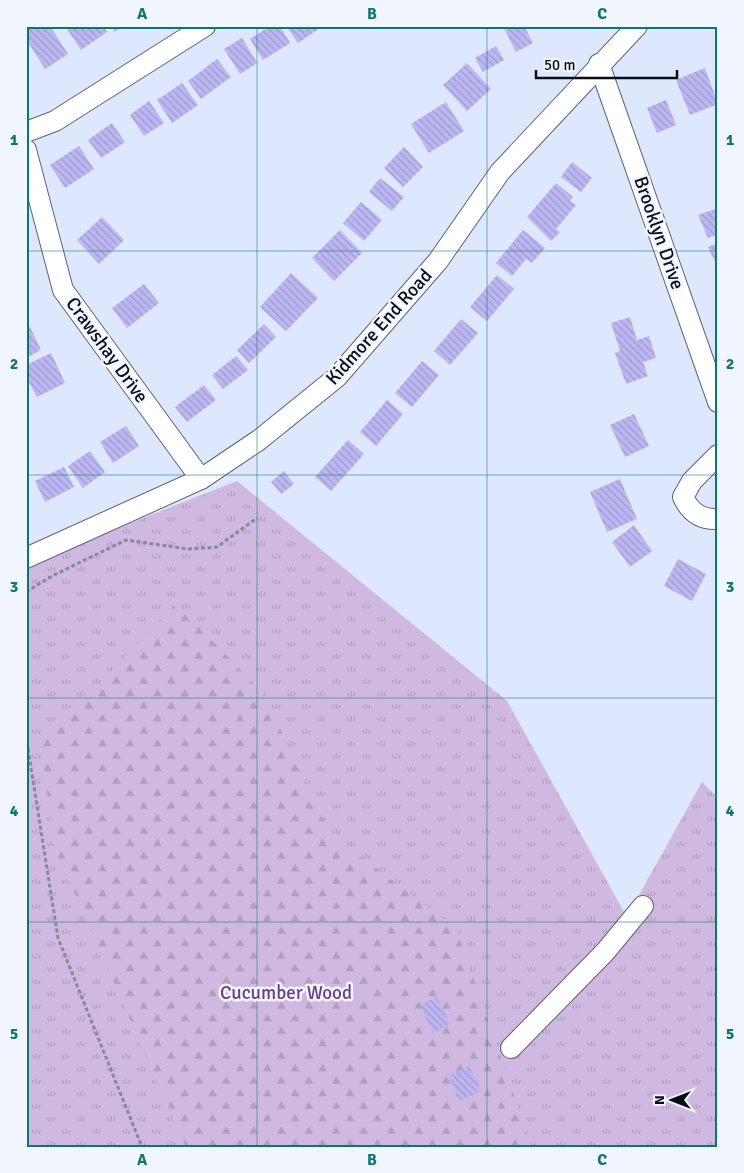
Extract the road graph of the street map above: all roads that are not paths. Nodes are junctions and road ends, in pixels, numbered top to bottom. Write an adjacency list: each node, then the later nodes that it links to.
1 (205, 26): 4 (street)
2 (637, 26): 3 (street, Kidmore End Road)
3 (599, 64): 6 (street, Brooklyn Drive); 8 (street, Kidmore End Road)
4 (26, 132)
5 (26, 150): 8 (street, Crawshay Drive)
6 (718, 402)
7 (718, 456): 9 (street)
8 (201, 479): 10 (street, Kidmore End Road)
9 (718, 519)
10 (26, 558)
11 (644, 906): 12 (street)
12 (511, 1048)

